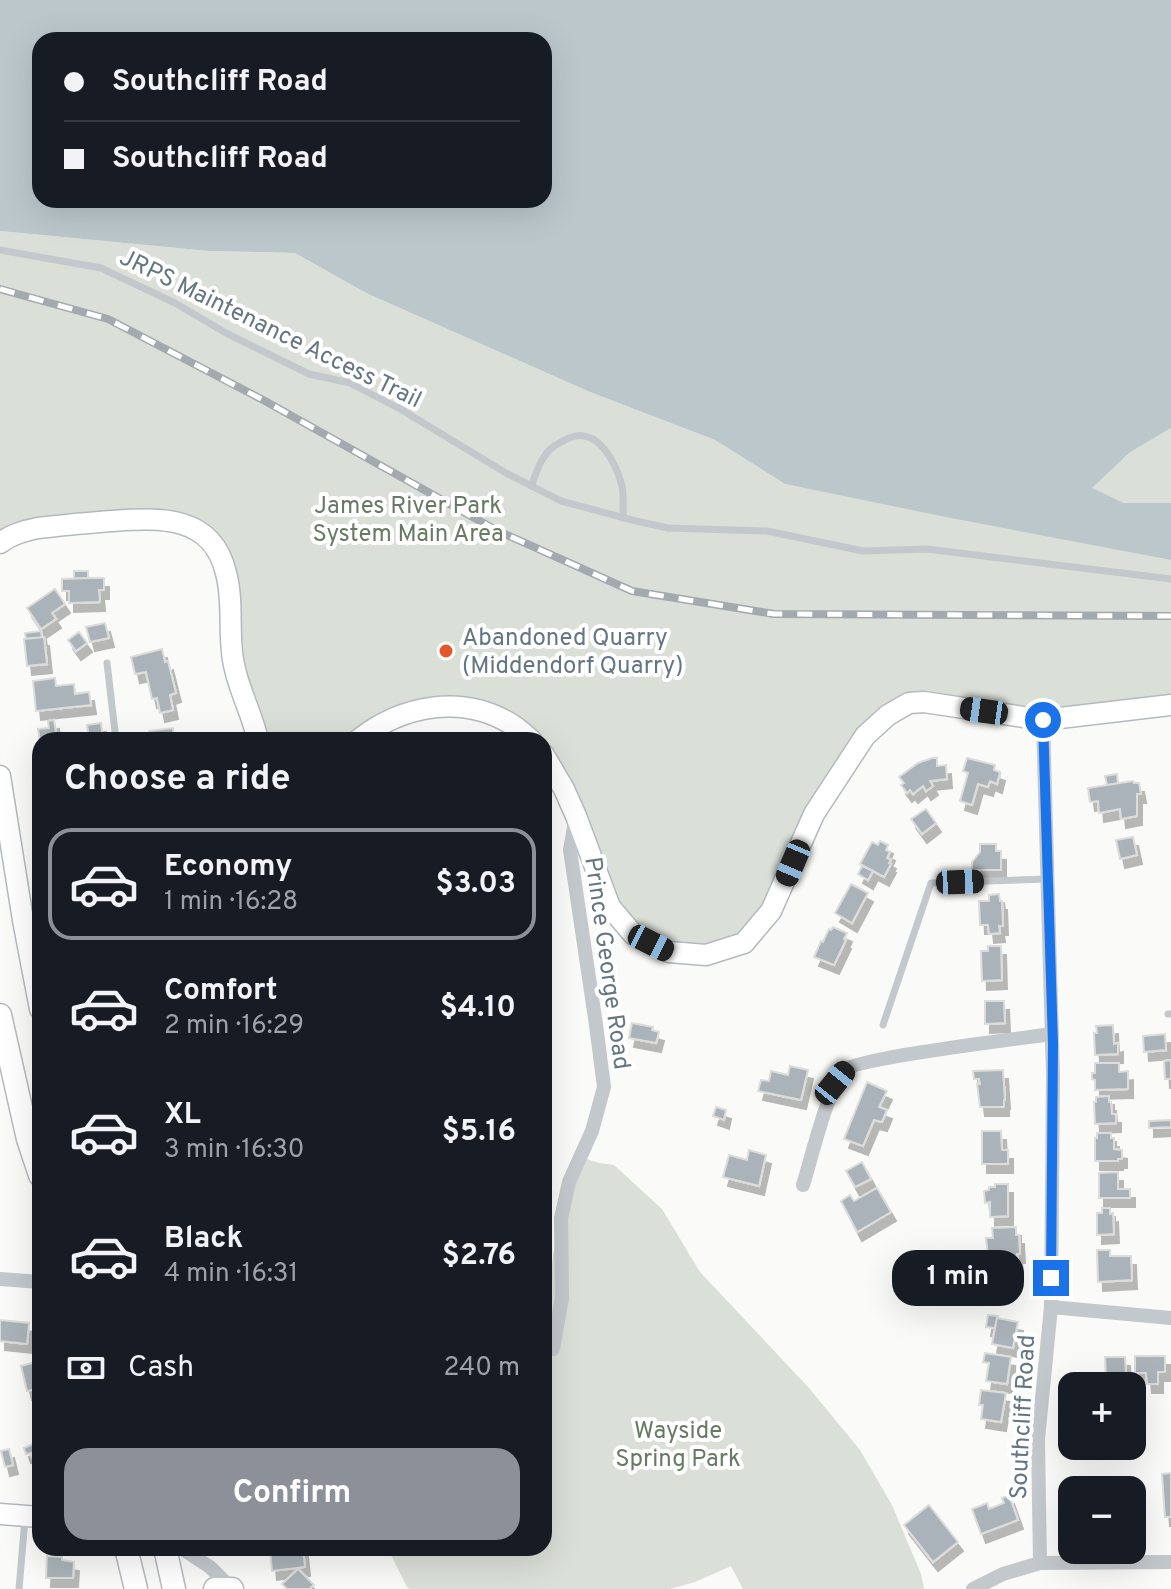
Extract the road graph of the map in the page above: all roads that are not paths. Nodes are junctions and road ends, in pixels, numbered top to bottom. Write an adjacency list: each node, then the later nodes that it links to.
1 (0, 250): 2 (lane, JRPS Maintenance Access Trail)
2 (531, 486): 3 (lane, JRPS Maintenance Access Trail); 3 (lane)
3 (623, 518): 5 (lane, JRPS Maintenance Access Trail)
4 (0, 543): 10 (street)
5 (1171, 579)
6 (107, 663): 9 (lane)
7 (1171, 705): 8 (street)
8 (1043, 720): 15 (street); 16 (street, Southcliff Road)
9 (115, 732)
10 (256, 732)
11 (371, 732): 12 (street)
12 (521, 732)
13 (552, 769): 15 (street)
14 (0, 776): 17 (street)
15 (576, 816): 28 (street, Prince George Road)
16 (1048, 879): 19 (lane); 20 (street, Southcliff Road)
17 (32, 967)
18 (0, 1015): 21 (main road)
19 (883, 1025)
20 (1052, 1034): 23 (street); 26 (street, Southcliff Road)
21 (3, 1044): 22 (main road)
22 (32, 1151)
23 (803, 1185)
24 (0, 1279): 25 (street)
25 (32, 1281)
26 (1051, 1307): 27 (street); 35 (street, Southcliff Road)
27 (1171, 1318)
28 (553, 1349)
29 (0, 1514): 30 (street)
30 (32, 1517): 36 (lane)
31 (128, 1556): 37 (main road)
32 (167, 1556): 38 (main road)
33 (193, 1556): 40 (street)
34 (1171, 1562): 35 (street)
35 (1040, 1563): 41 (street)
36 (19, 1589)
37 (136, 1589)
38 (174, 1589)
39 (215, 1589): 40 (main road)
40 (232, 1589)
41 (973, 1589)

